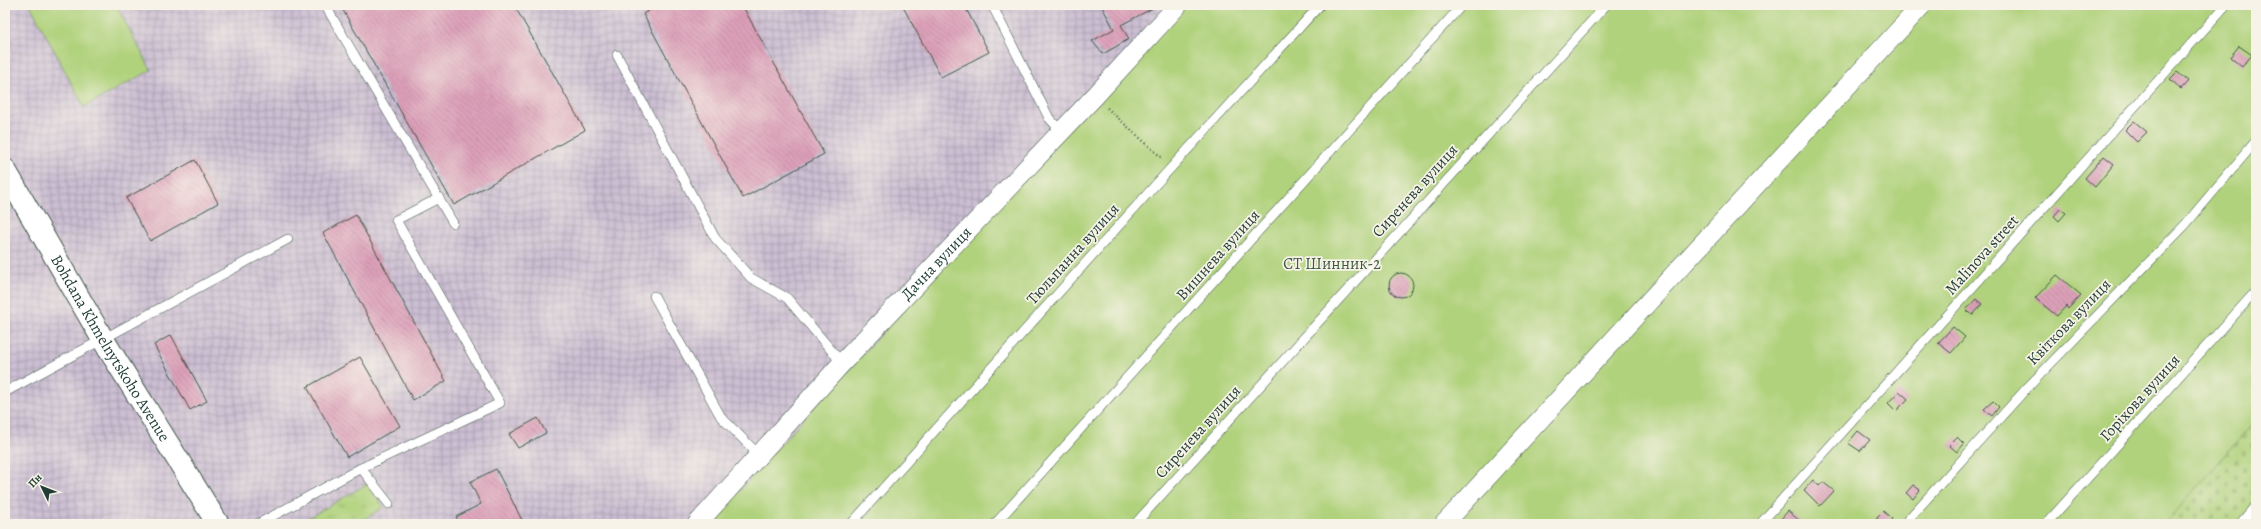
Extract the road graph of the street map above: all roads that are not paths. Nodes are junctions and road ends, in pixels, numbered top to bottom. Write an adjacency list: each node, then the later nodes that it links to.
1 (325, 5): 13 (lane)
2 (992, 5): 10 (lane)
3 (1178, 5): 10 (street, Дачна вулиця)
4 (1320, 5): 28 (lane, Тюльпанна вулиця)
5 (1462, 5): 29 (lane, Вишнева вулиця)
6 (1606, 5): 30 (lane, Сиренева вулиця)
7 (1922, 5): 31 (street)
8 (2226, 5): 32 (lane, Malinova street)
9 (617, 55): 19 (lane)
10 (1062, 132): 19 (street, Дачна вулиця)
11 (2256, 142): 33 (lane, Квіткова вулиця)
12 (5, 170): 18 (main road, Bohdana Khmelnytskoho Avenue)
13 (439, 198): 14 (lane); 22 (lane)
14 (453, 223)
15 (288, 239): 18 (lane)
16 (2256, 291): 34 (lane, Горіхова вулиця)
17 (654, 296): 21 (lane)
18 (102, 338): 20 (lane); 25 (main road, Bohdana Khmelnytskoho Avenue)
19 (842, 363): 21 (street, Дачна вулиця)
20 (5, 392)
21 (759, 455): 27 (street, Дачна вулиця)
22 (361, 468): 23 (lane); 26 (lane)
23 (389, 504)
24 (2256, 505): 35 (lane)
25 (218, 524)
26 (258, 524)
27 (697, 524)
28 (850, 524)
29 (995, 524)
30 (1135, 524)
31 (1444, 524)
32 (1760, 524)
33 (1904, 524)
34 (2046, 524)
35 (2240, 524)

